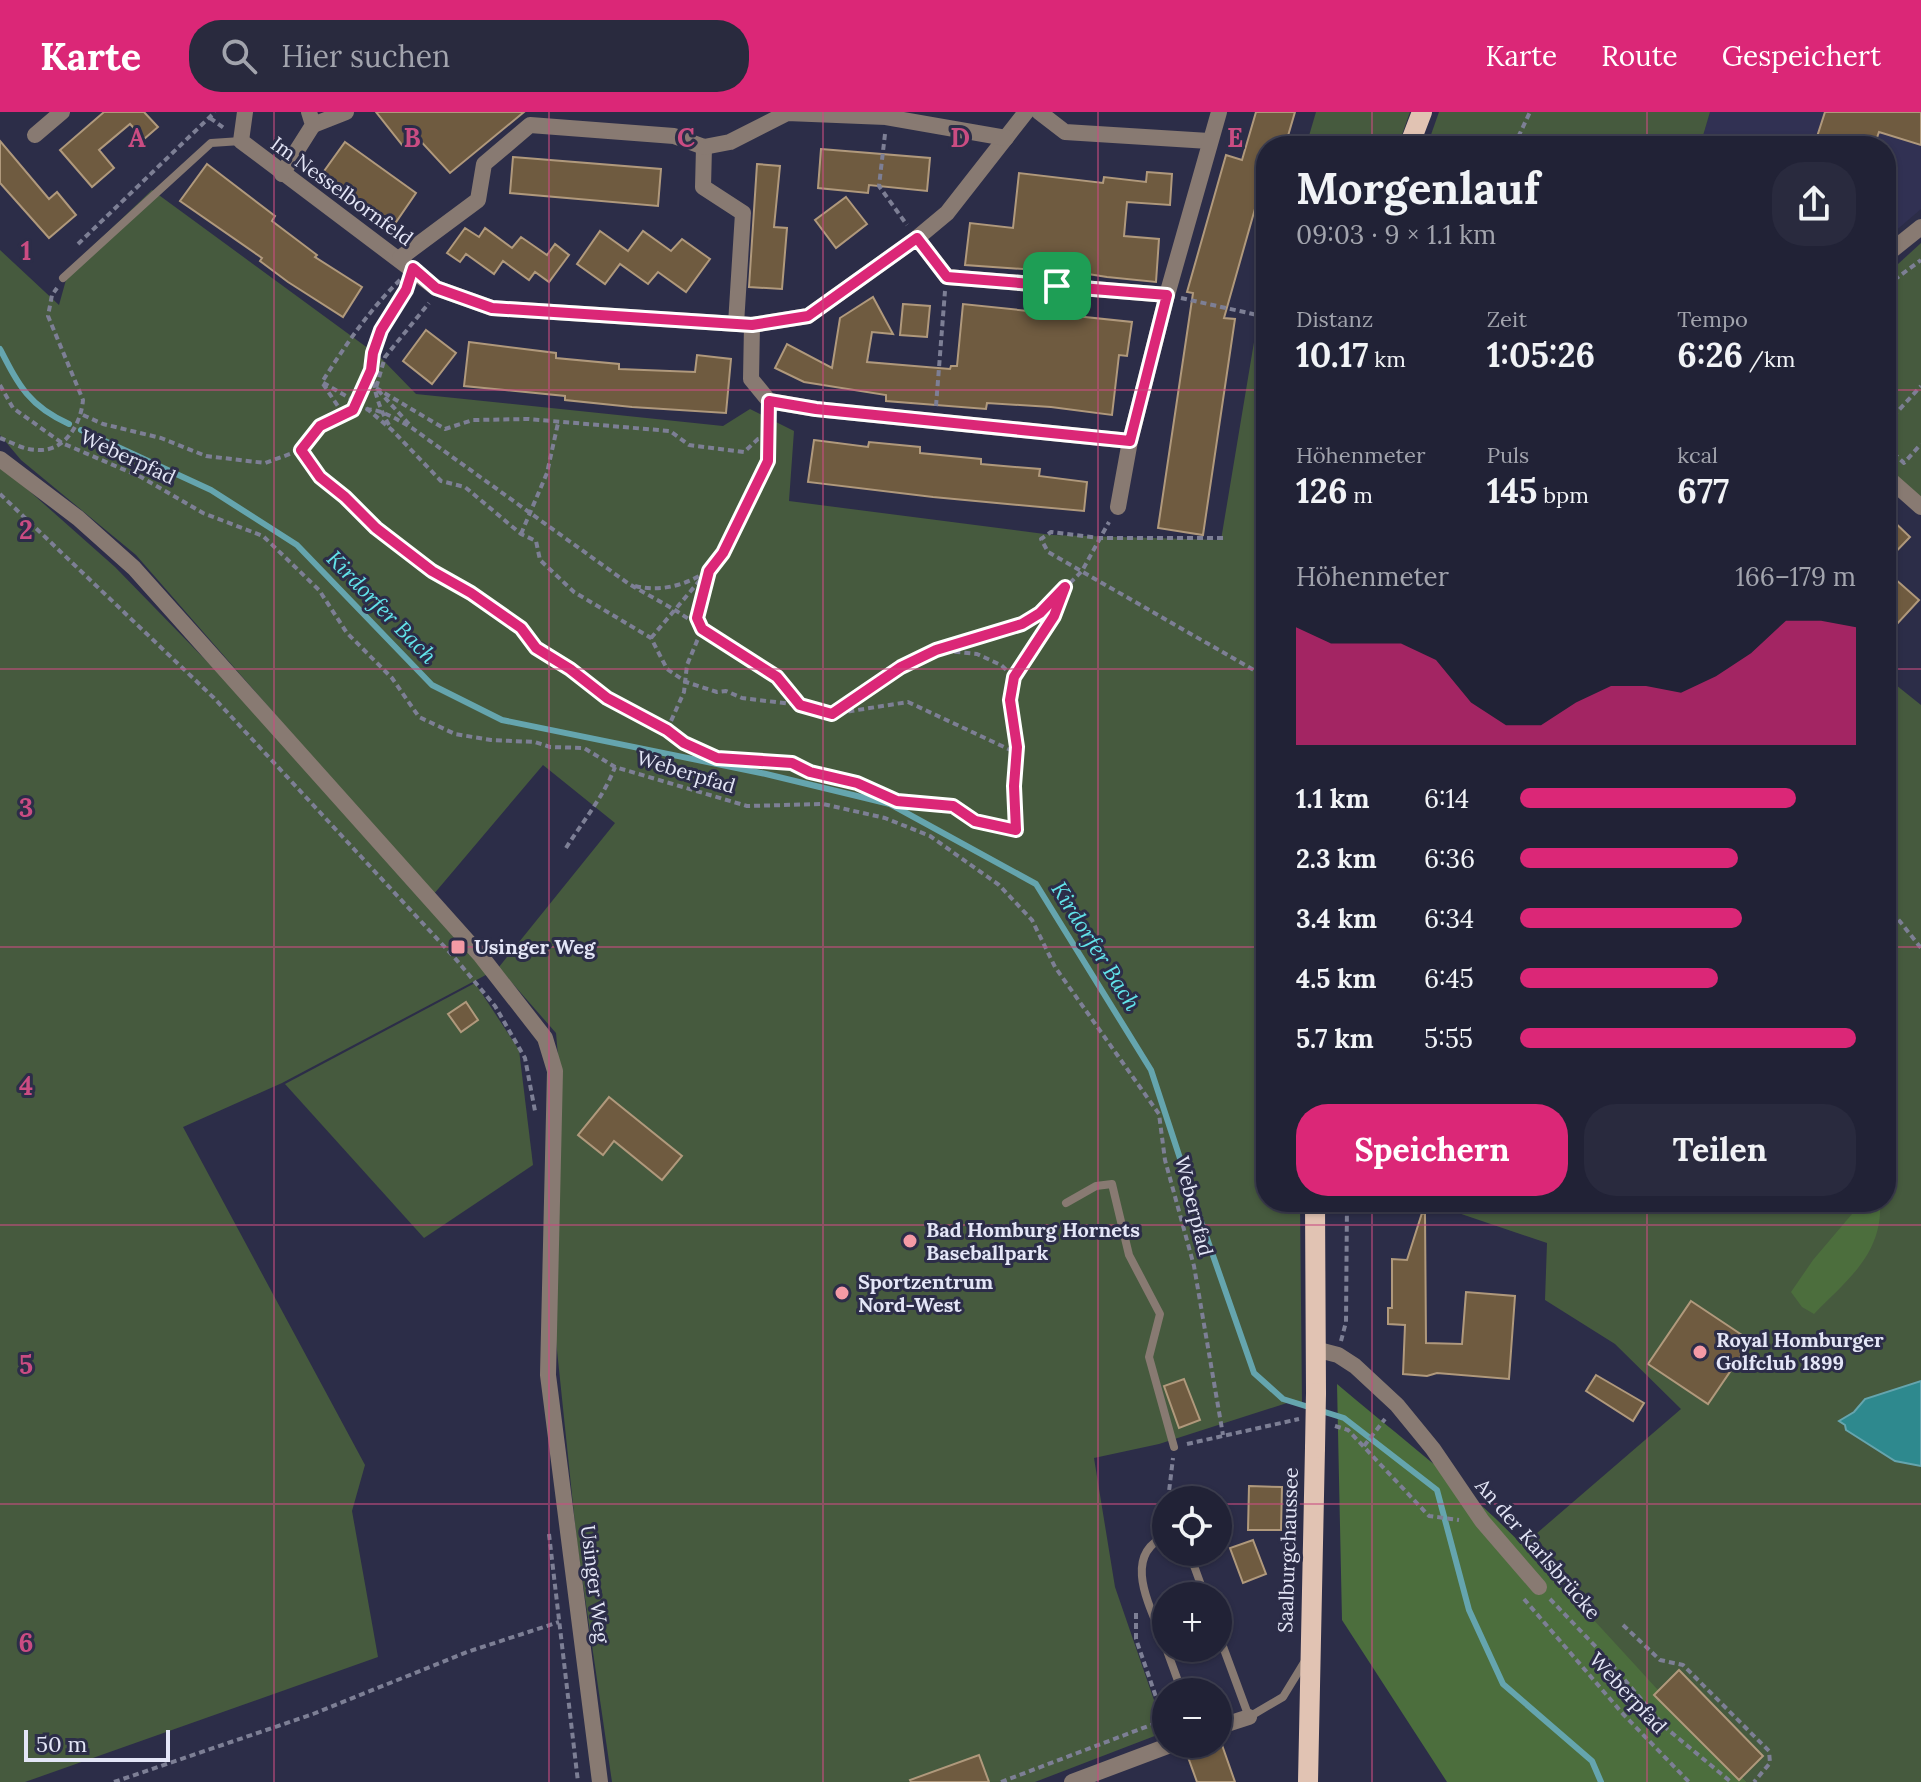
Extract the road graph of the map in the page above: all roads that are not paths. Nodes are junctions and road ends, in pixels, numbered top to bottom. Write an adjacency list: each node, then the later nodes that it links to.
1 (62, 112): 9 (street)
2 (245, 112): 12 (street, Im Nesselbornfeld)
3 (346, 112): 8 (street)
4 (1026, 112): 11 (street, Im Nesselbornfeld)
5 (1039, 112): 13 (street)
6 (1219, 112): 13 (street)
7 (1422, 112): 10 (main road)
8 (311, 118): 15 (street)
9 (35, 135)
10 (1413, 136)
11 (1006, 138): 14 (street); 17 (street, Im Nesselbornfeld)
12 (241, 141): 15 (street, Im Nesselbornfeld); 20 (lane)
13 (1209, 141): 21 (street)
14 (704, 147): 19 (street); 22 (street)
15 (282, 174): 19 (street, Im Nesselbornfeld)
16 (1921, 227): 18 (street)
17 (917, 238): 21 (street); 22 (street, Im Nesselbornfeld)
18 (1896, 247)
19 (406, 263): 22 (street, Im Nesselbornfeld)
20 (63, 278)
21 (1167, 295): 23 (street)
22 (744, 324): 23 (street)
23 (1130, 441): 26 (street)
24 (0, 459): 41 (street, Usinger Weg)
25 (1896, 485): 27 (street)
26 (1118, 507)
27 (1921, 507)
28 (1066, 1203): 31 (lane)
29 (1315, 1212): 30 (main road)
30 (1315, 1349): 33 (street, An der Karlsbrücke); 35 (main road, Saalburgchaussee, bridge)
31 (1174, 1447)
32 (1152, 1546): 34 (lane)
33 (1539, 1587)
34 (1152, 1609)
35 (1309, 1653): 37 (lane); 43 (main road, Saalburgchaussee)
36 (1229, 1662): 37 (lane)
37 (1249, 1717): 38 (street)
38 (1232, 1722)
39 (1152, 1754): 40 (street)
40 (1101, 1777): 42 (street)
41 (600, 1782)
42 (1072, 1782)
43 (1308, 1782)

